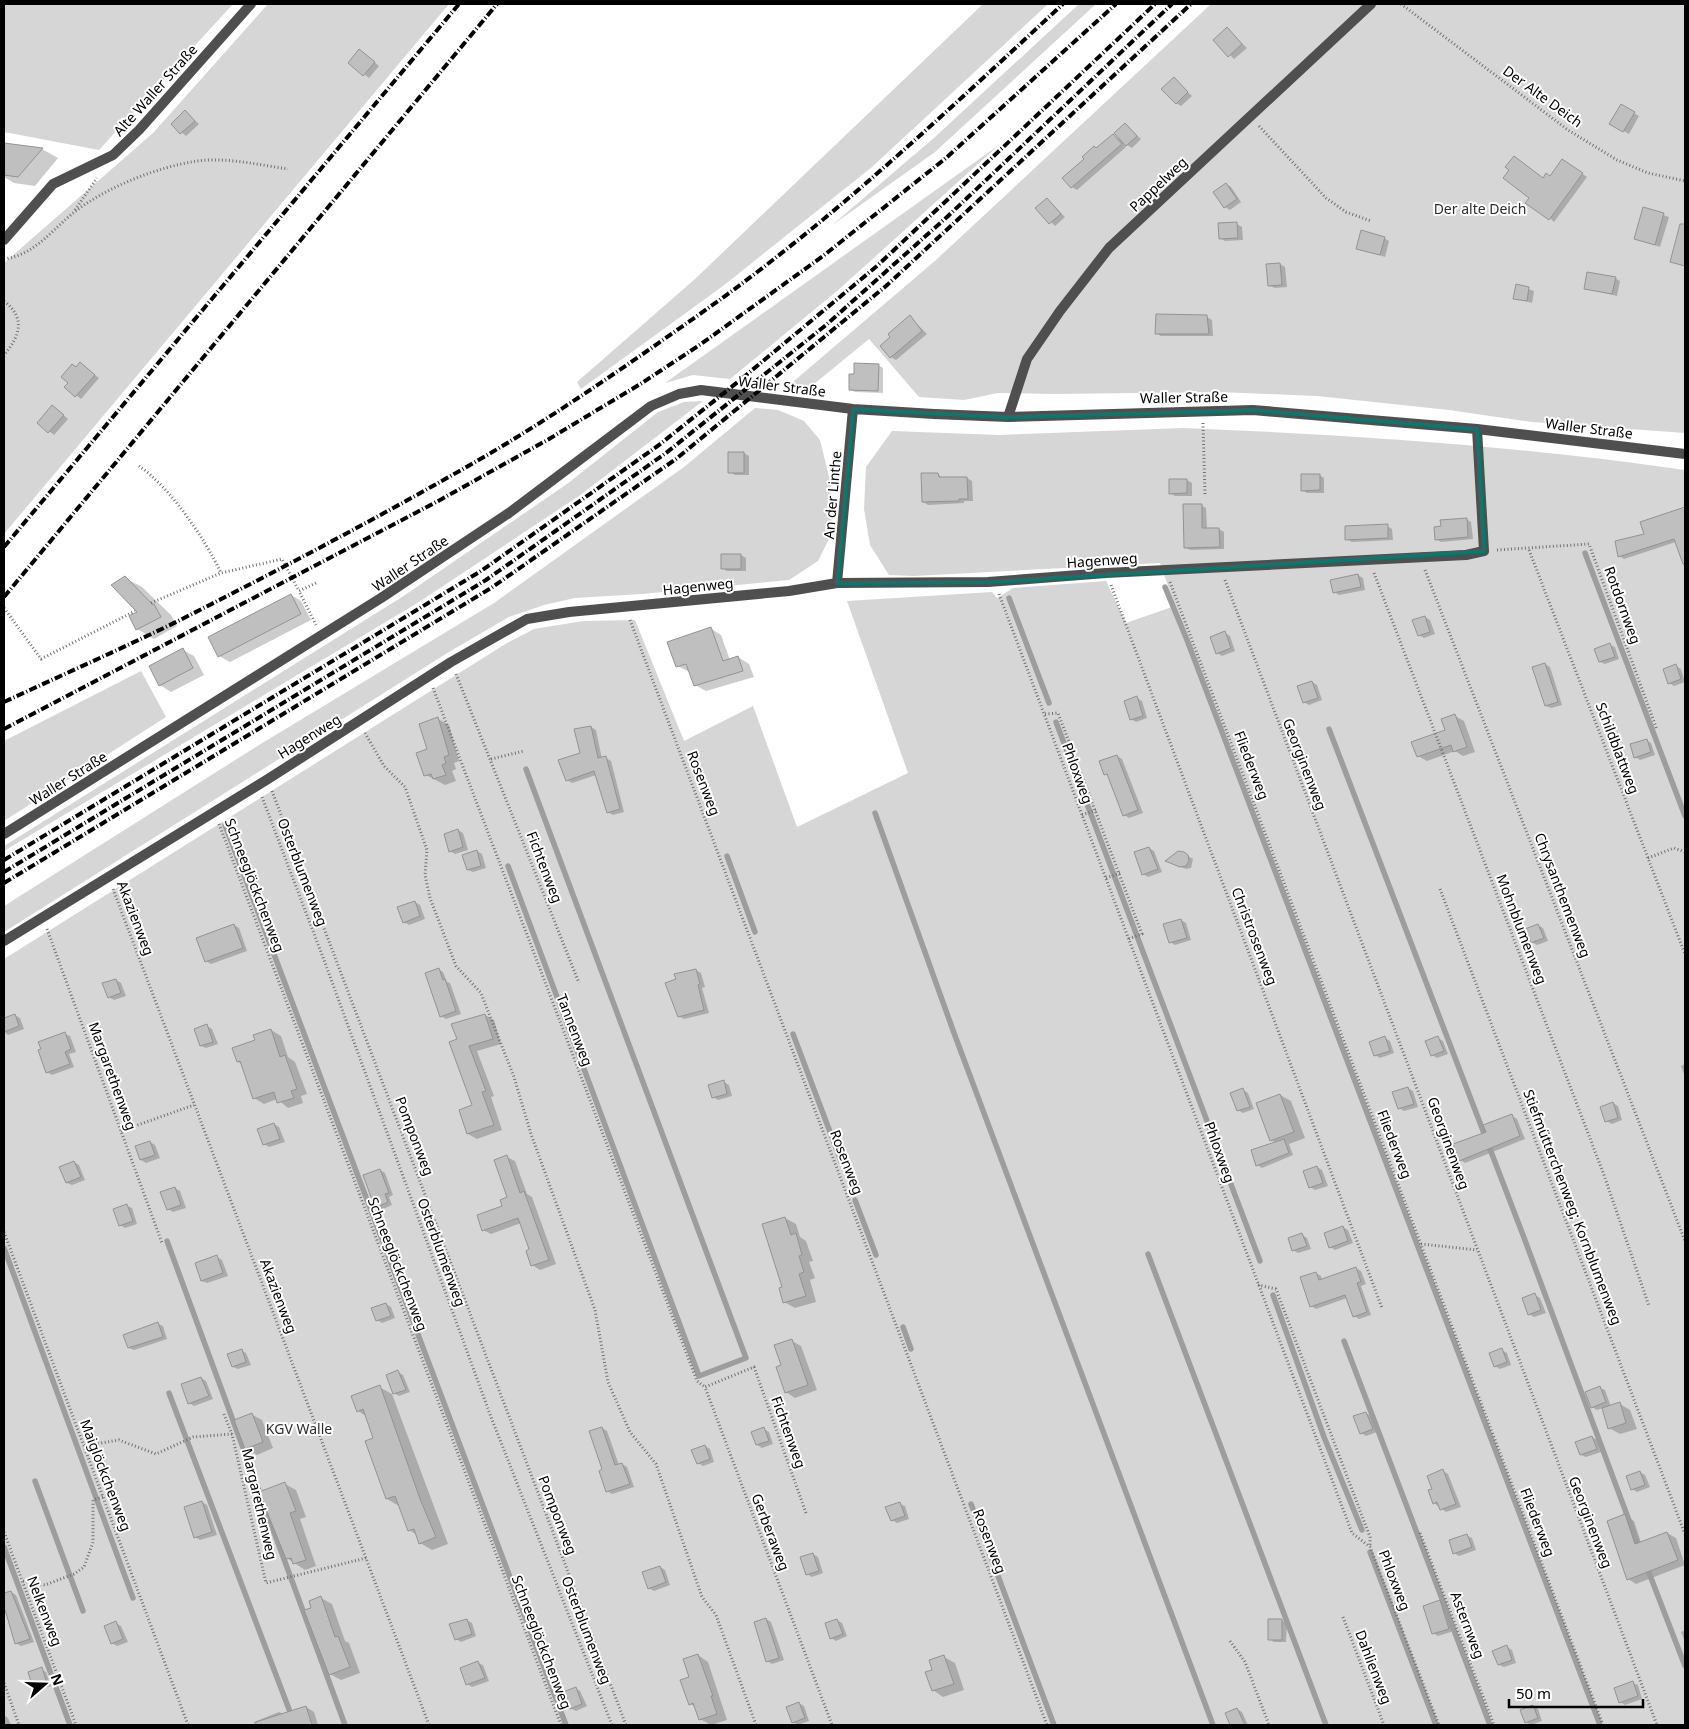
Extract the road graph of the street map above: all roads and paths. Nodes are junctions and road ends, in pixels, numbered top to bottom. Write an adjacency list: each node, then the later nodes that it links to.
1 (251, 4): 10 (street, Alte Waller Straße)
2 (1371, 4): 4 (street, Pappelweg)
3 (1401, 4): 7 (path, Der Alte Deich)
4 (1250, 117): 9 (path); 16 (street, Pappelweg)
5 (288, 169): 8 (path)
6 (98, 177): 8 (path)
7 (1685, 181)
8 (73, 213): 11 (path)
9 (1371, 221)
10 (4, 240)
11 (4, 259)
12 (4, 301): 13 (path)
13 (4, 355)
14 (853, 409): 16 (street, Waller Straße); 31 (street, An der Linthe); 50 (street, Waller Straße)
15 (1202, 410): 16 (street, Waller Straße); 17 (street, Waller Straße); 20 (path)
16 (1008, 417)
17 (1477, 429): 18 (street, Waller Straße); 22 (street)
18 (1685, 454)
19 (139, 466): 28 (path)
20 (1205, 495)
21 (1529, 550): 22 (path, Rotdornweg); 42 (path, Rotdornweg); 52 (path, Schildblattweg)
22 (1484, 551): 23 (street, Hagenweg)
23 (1420, 558): 24 (street, Hagenweg); 65 (path, Chrysanthemenweg)
24 (1370, 561): 25 (street, Hagenweg); 70 (path, Mohnblumenweg)
25 (1220, 568): 26 (street, Hagenweg); 68 (path, Georginenweg)
26 (1166, 570): 27 (street, Hagenweg); 67 (path, Fliederweg)
27 (1106, 572): 29 (street, Hagenweg); 71 (path, Christrosenweg)
28 (221, 573): 32 (path); 33 (path)
29 (988, 582): 31 (street, Hagenweg); 40 (path, Phloxweg)
30 (316, 583): 32 (path)
31 (837, 583): 34 (street, Hagenweg)
32 (299, 591): 37 (path)
33 (151, 603)
34 (625, 607): 38 (street, Hagenweg); 96 (path, Rosenweg)
35 (4, 608): 36 (path)
36 (136, 611)
37 (316, 624)
38 (451, 662): 39 (street, Hagenweg); 44 (path, Fichtenweg)
39 (429, 677): 41 (street, Hagenweg); 72 (path, Tannenweg)
40 (1044, 714): 48 (path); 49 (path, Phloxweg)
41 (359, 721): 45 (street, Hagenweg); 94 (path)
42 (1657, 730)
43 (524, 751): 44 (path)
44 (491, 758): 61 (path, Fichtenweg)
45 (268, 779): 46 (street, Hagenweg); 93 (path, Pomponweg)
46 (257, 785): 47 (street, Hagenweg); 92 (path, Osterblumenweg)
47 (214, 810): 54 (street, Hagenweg); 91 (path, Schneeglöckchenweg)
48 (1095, 810): 49 (path); 53 (path)
49 (1082, 815): 55 (path, Phloxweg)
50 (4, 834)
51 (1685, 852): 52 (path)
52 (1648, 858): 60 (path, Schildblattweg)
53 (1119, 873): 55 (path); 58 (path)
54 (108, 875): 57 (street, Hagenweg); 62 (path, Akazienweg)
55 (1106, 878): 58 (path, Phloxweg)
56 (1440, 889): 80 (path, Stiefmütterchenweg; Kornblumenweg)
57 (42, 917): 59 (street, Hagenweg); 63 (path, Margarethenweg)
58 (1128, 939): 69 (path, Phloxweg)
59 (4, 941)
60 (1685, 954)
61 (579, 983)
62 (194, 1105): 63 (path); 82 (path, Akazienweg)
63 (121, 1131): 66 (path, Margarethenweg)
64 (4, 1232): 75 (path, Maiglöckchenweg)
65 (1685, 1240)
66 (162, 1243)
67 (1421, 1244): 68 (path); 101 (path, Fliederweg)
68 (1477, 1250): 102 (path, Georginenweg)
69 (1257, 1285): 81 (path, Phloxweg); 81 (path)
70 (1649, 1306)
71 (1382, 1308)
72 (705, 1387): 77 (path, Fichtenweg); 95 (path, Gerberaweg)
73 (224, 1414): 74 (path, Margarethenweg)
74 (232, 1434): 75 (path); 82 (path, Margarethenweg)
75 (84, 1446): 76 (path, Maiglöckchenweg)
76 (102, 1497): 83 (path); 89 (path, Maiglöckchenweg)
77 (806, 1513)
78 (4, 1532): 83 (path, Nelkenweg)
79 (1420, 1533): 100 (path, Asternweg)
80 (1685, 1534)
81 (1370, 1547): 99 (path, Phloxweg)
82 (366, 1558): 90 (path, Akazienweg)
83 (22, 1581): 88 (path, Nelkenweg)
84 (1342, 1617): 98 (path, Dahlienweg)
85 (1230, 1641): 97 (path)
86 (4, 1684): 87 (path)
87 (19, 1725)
88 (76, 1725)
89 (188, 1725)
90 (429, 1725)
91 (562, 1725)
92 (612, 1725)
93 (626, 1725)
94 (756, 1725)
95 (832, 1725)
96 (1047, 1725)
97 (1269, 1725)
98 (1384, 1725)
99 (1439, 1725)
100 (1494, 1725)
101 (1603, 1725)
102 (1657, 1725)

